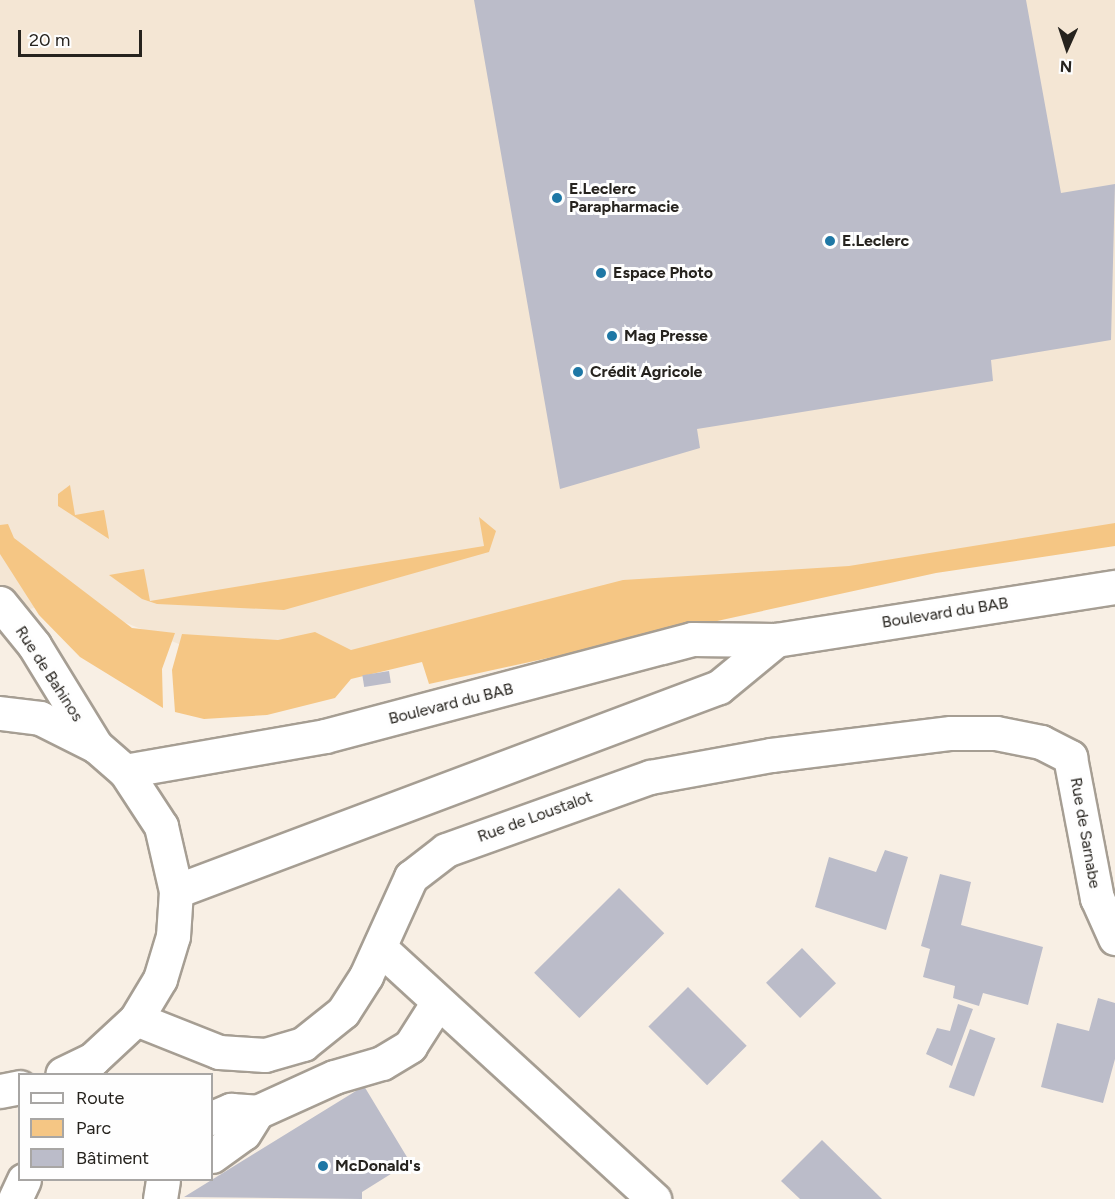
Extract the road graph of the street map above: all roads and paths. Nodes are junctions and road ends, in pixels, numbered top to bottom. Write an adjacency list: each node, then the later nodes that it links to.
1 (1115, 587): 3 (main road, Boulevard du BAB)
2 (0, 603): 6 (main road, Rue de Bahinos)
3 (776, 640): 7 (main road, Boulevard du BAB); 8 (main road)
4 (0, 713): 6 (main road)
5 (1041, 742): 9 (main road, Rue de Sarnabe); 10 (main road, Rue de Loustalot)
6 (96, 746): 7 (main road)
7 (125, 771): 8 (main road)
8 (176, 891): 12 (main road)
9 (1115, 938)
10 (380, 948): 11 (main road); 12 (main road, Rue de Loustalot)
11 (438, 1002): 17 (main road); 24 (main road)
12 (136, 1019): 13 (main road)
13 (88, 1067): 14 (main road)
14 (66, 1073)
15 (18, 1087): 16 (main road)
16 (0, 1091)
17 (257, 1112): 18 (main road); 19 (main road)
18 (213, 1118)
19 (213, 1155)
20 (23, 1181): 22 (main road)
21 (163, 1181): 23 (main road)
22 (15, 1199)
23 (160, 1199)
24 (654, 1199)

